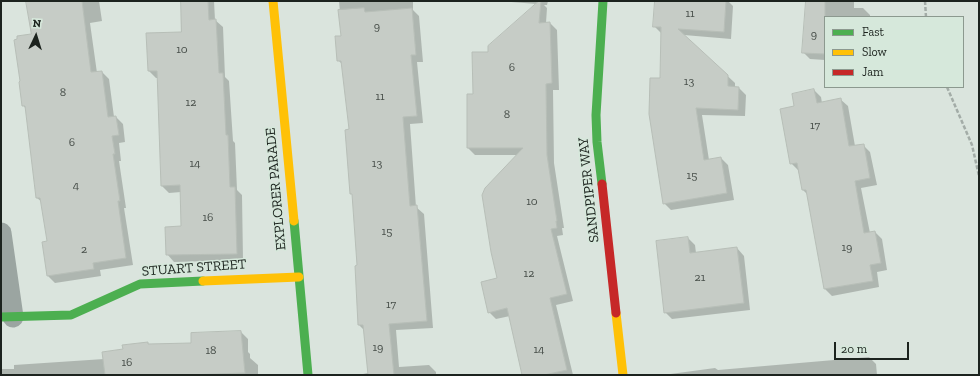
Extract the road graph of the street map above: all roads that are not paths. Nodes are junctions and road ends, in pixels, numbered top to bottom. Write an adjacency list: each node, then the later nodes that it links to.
1 (273, 1): 4 (street, EXPLORER PARADE)
2 (603, 1): 7 (street, SANDPIPER WAY)
3 (1, 233): 5 (street)
4 (299, 277): 5 (street, STUART STREET); 6 (street, EXPLORER PARADE)
5 (7, 317)
6 (308, 375)
7 (623, 375)

